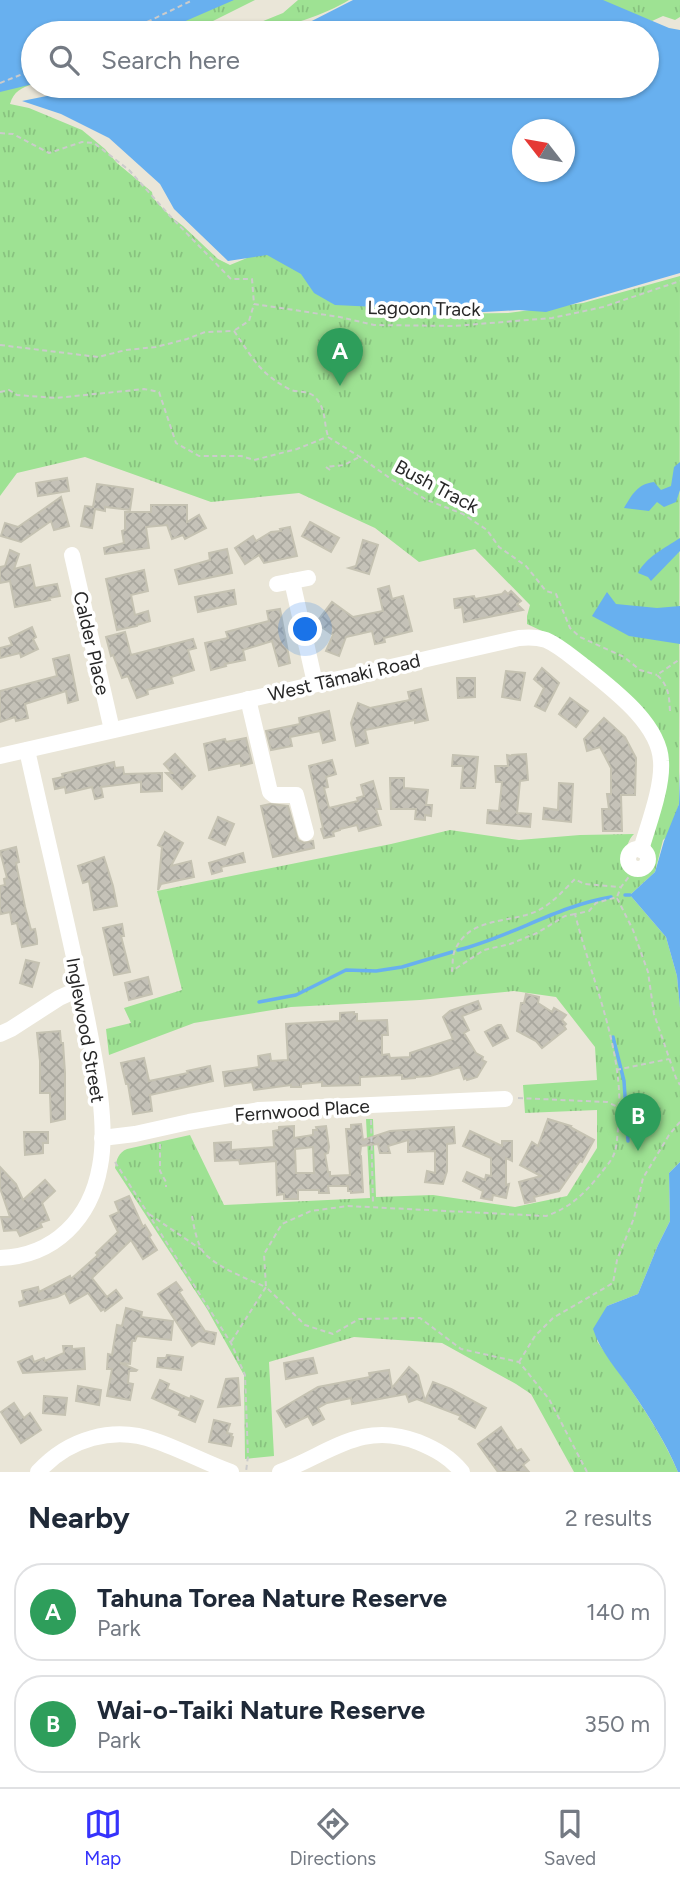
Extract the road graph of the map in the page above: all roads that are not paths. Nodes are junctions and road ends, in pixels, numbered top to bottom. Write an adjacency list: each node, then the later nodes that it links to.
1 (72, 555): 5 (street, Calder Place)
2 (293, 581): 3 (street)
3 (315, 683): 4 (street, West Tāmaki Road); 9 (street, West Tāmaki Road)
4 (248, 699): 5 (street, West Tāmaki Road); 8 (street)
5 (112, 730): 6 (street, West Tāmaki Road)
6 (27, 750): 7 (street, West Tāmaki Road); 10 (street, Inglewood Street)
7 (0, 756)
8 (306, 833)
9 (635, 869)
10 (81, 988): 11 (street); 13 (street, Inglewood Street)
11 (0, 1034)
12 (505, 1099): 13 (street, Fernwood Place)
13 (102, 1138): 14 (street, Inglewood Street)
14 (0, 1258)
15 (38, 1472): 16 (street)
16 (231, 1472)
17 (280, 1472): 18 (street)
18 (462, 1472)

